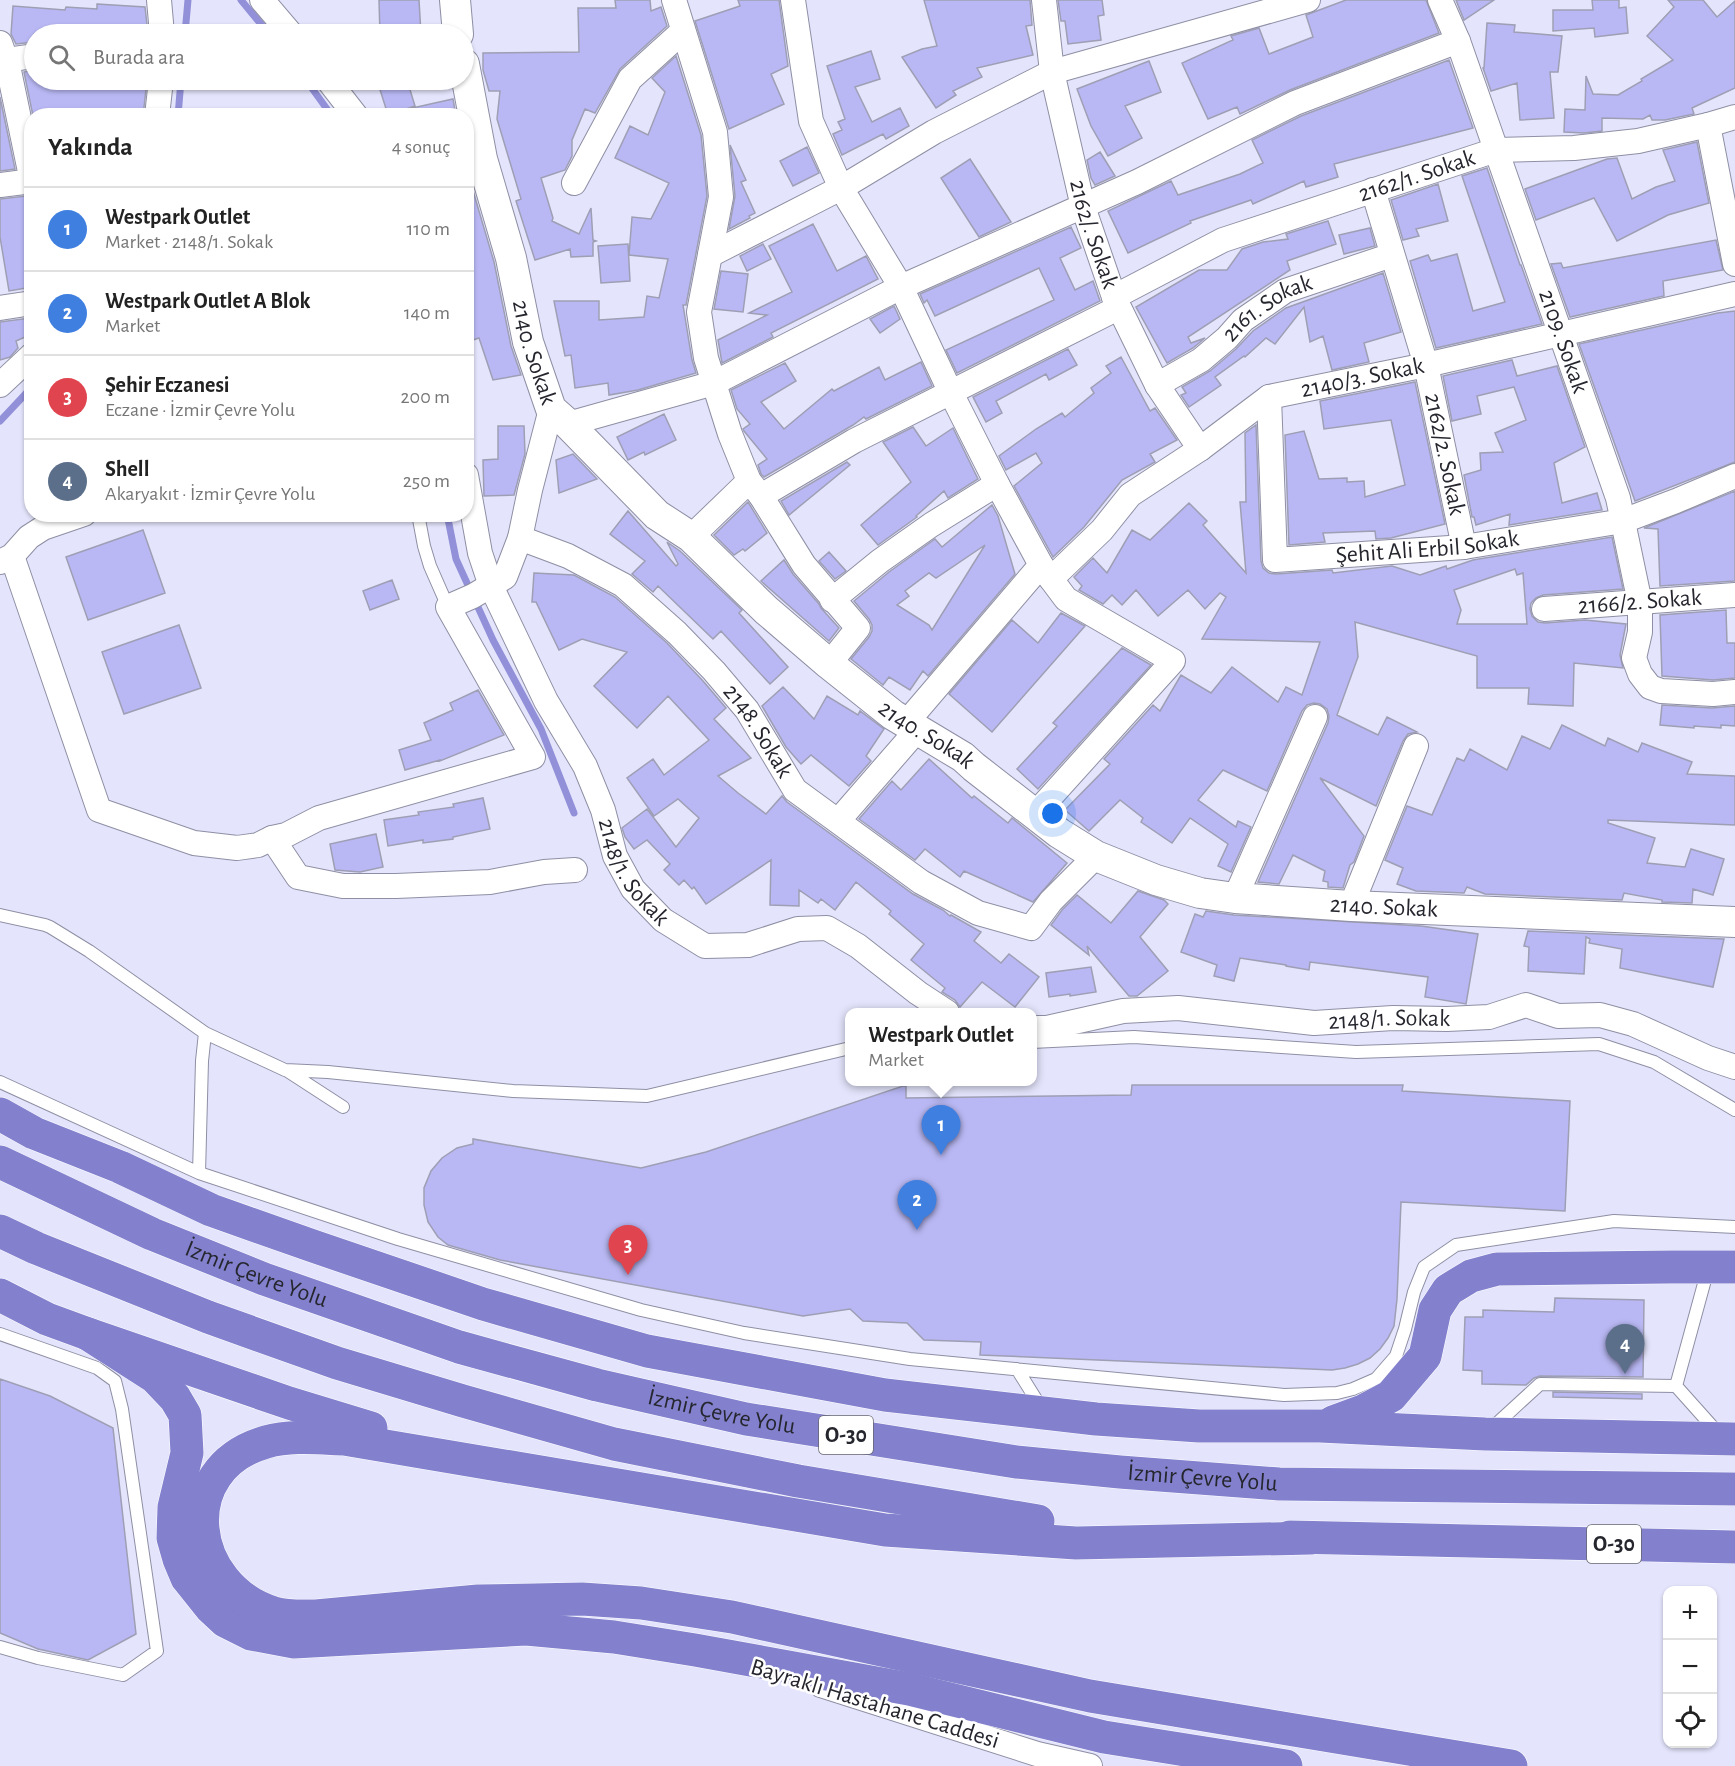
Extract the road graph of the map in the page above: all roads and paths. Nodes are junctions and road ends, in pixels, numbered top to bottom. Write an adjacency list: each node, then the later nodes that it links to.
1 (159, 0): 9 (street)
2 (262, 0): 10 (street)
3 (455, 0): 11 (street)
4 (674, 0): 12 (street)
5 (793, 0): 31 (street)
6 (1044, 0): 16 (street, 2162/. Sokak)
7 (1308, 0): 16 (street)
8 (1440, 0): 13 (street, 2109. Sokak)
9 (161, 24)
10 (282, 24)
11 (457, 24)
12 (683, 31): 29 (street); 34 (street)
13 (1458, 41): 27 (street, 2109. Sokak); 33 (street)
14 (2, 55): 15 (street); 26 (street)
15 (24, 56)
16 (1052, 72): 31 (street); 33 (street, 2162/. Sokak)
17 (160, 90): 20 (street)
18 (336, 90): 21 (street)
19 (469, 90): 22 (street, 2140. Sokak)
20 (158, 108)
21 (350, 108)
22 (472, 108)
23 (474, 117): 50 (street, 2140. Sokak)
24 (1735, 117): 25 (street, 2162/1. Sokak)
25 (1708, 125): 27 (street, 2162/1. Sokak); 36 (street)
26 (24, 147)
27 (1496, 150): 32 (street, 2162/1. Sokak); 42 (street, 2109. Sokak)
28 (24, 182): 30 (street)
29 (574, 183)
30 (0, 184)
31 (841, 188): 34 (street); 37 (street)
32 (1373, 190): 35 (street, 2162/2. Sokak); 39 (street, 2162/1. Sokak)
33 (1083, 207): 37 (street); 39 (street, 2162/. Sokak)
34 (710, 255): 45 (street)
35 (1392, 255): 44 (street, 2162/2. Sokak); 47 (street, 2161. Sokak)
36 (1735, 264)
37 (901, 287): 45 (street); 48 (street)
38 (1735, 294): 42 (street, 2140/3. Sokak)
39 (1116, 303): 47 (street, 2162/. Sokak); 48 (street, 2162/1. Sokak)
40 (24, 304): 41 (street)
41 (0, 308)
42 (1561, 334): 44 (street, 2140/3. Sokak); 56 (street, 2109. Sokak)
43 (24, 362): 46 (street)
44 (1426, 365): 49 (street, 2140/3. Sokak); 61 (street, 2162/2. Sokak)
45 (714, 383): 50 (street); 54 (street)
46 (0, 385)
47 (1157, 385): 51 (street, 2162/. Sokak)
48 (950, 391): 53 (street); 54 (street, 2162/1. Sokak)
49 (1269, 397): 51 (street, 2140/3. Sokak); 61 (street, Şehit Ali Erbil Sokak)
50 (559, 416): 59 (street, 2140. Sokak); 60 (street)
51 (1200, 449): 63 (street, 2140/3. Sokak)
52 (1735, 476): 56 (street, Şehit Ali Erbil Sokak)
53 (997, 484): 63 (street); 66 (street)
54 (755, 488): 59 (street, 2162/1. Sokak); 66 (street)
55 (474, 520): 64 (street, 2148/1. Sokak)
56 (1623, 521): 61 (street, Şehit Ali Erbil Sokak); 67 (street, 2109. Sokak)
57 (61, 522): 62 (street)
58 (420, 522): 68 (lane)
59 (691, 537): 70 (street, 2140. Sokak)
60 (520, 538): 64 (street); 76 (street, 2148. Sokak)
61 (1464, 547)
62 (6, 559): 77 (street)
63 (1046, 572): 73 (street, 2140/3. Sokak); 75 (street)
64 (491, 586): 68 (street); 84 (street, 2148/1. Sokak)
65 (1735, 596): 67 (street, 2166/2. Sokak)
66 (832, 600): 70 (street)
67 (1640, 603): 69 (street, 2166/2. Sokak); 71 (street, 2109. Sokak)
68 (448, 607): 77 (street)
69 (1544, 609)
70 (829, 664): 73 (street, 2140. Sokak)
71 (1735, 692)
72 (1315, 717): 80 (street)
73 (912, 726): 75 (street, 2140. Sokak); 76 (street, 2140/3. Sokak)
74 (1416, 746): 81 (street)
75 (1035, 814): 78 (street, 2140. Sokak)
76 (838, 821): 78 (street, 2148. Sokak)
77 (272, 838): 79 (street)
78 (1096, 856): 80 (street, 2140. Sokak)
79 (575, 870)
80 (1235, 898): 81 (street, 2140. Sokak)
81 (1351, 906): 83 (street, 2140. Sokak)
82 (0, 915): 86 (lane)
83 (1735, 922)
84 (941, 1008)
85 (1037, 1028): 89 (street, 2148/1. Sokak)
86 (205, 1033): 90 (lane); 96 (lane)
87 (1037, 1042): 93 (lane)
88 (845, 1049): 90 (lane)
89 (1735, 1067)
90 (285, 1070): 92 (lane)
91 (0, 1082): 96 (lane)
92 (343, 1107)
93 (1735, 1110)
94 (0, 1114): 105 (highway)
95 (0, 1162): 110 (highway, İzmir Çevre Yolu / O-30)
96 (199, 1173): 103 (lane)
97 (1735, 1227): 103 (lane)
98 (0, 1232): 111 (highway, O-30)
99 (1722, 1267): 104 (lane); 106 (highway)
100 (0, 1296): 102 (highway)
101 (0, 1334): 113 (lane)
102 (88, 1334): 109 (highway); 114 (highway)
103 (1017, 1369): 105 (lane)
104 (1676, 1386): 107 (lane); 108 (lane)
105 (1044, 1413): 106 (highway)
106 (1320, 1426): 107 (highway)
107 (1485, 1434): 108 (highway)
108 (1729, 1439)
109 (483, 1461): 111 (highway); 117 (highway)
110 (1735, 1489)
111 (1312, 1538): 112 (highway, O-30)
112 (1735, 1547)
113 (0, 1647)
114 (695, 1650): 115 (street, Bayraklı Hastahane Caddesi); 116 (highway)
115 (1090, 1766)
116 (1286, 1766)
117 (1511, 1766)

